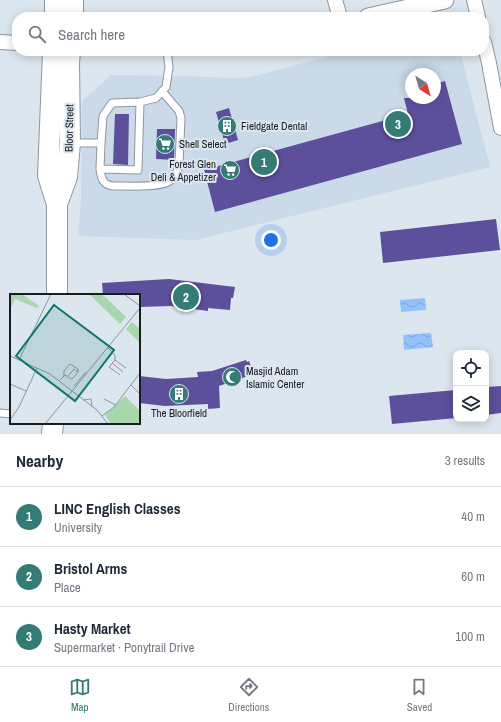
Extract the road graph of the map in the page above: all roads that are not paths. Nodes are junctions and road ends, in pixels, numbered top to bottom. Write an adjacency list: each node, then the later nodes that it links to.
1 (55, 0): 6 (main road)
2 (73, 0): 7 (main road)
3 (335, 0): 8 (street)
4 (445, 0): 9 (street)
5 (474, 0): 10 (street)
6 (55, 12)
7 (72, 12)
8 (339, 12)
9 (391, 12)
10 (477, 12)
11 (0, 42): 12 (street)
12 (12, 43)
13 (53, 56): 23 (main road, Bloor Street)
14 (70, 56): 20 (main road, Bloor Street)
15 (168, 56): 17 (lane)
16 (487, 56): 19 (street)
17 (162, 91): 18 (lane); 22 (lane)
18 (140, 102): 21 (lane); 22 (lane)
19 (501, 128)
20 (70, 143): 21 (lane); 23 (main road, Bloor Street)
21 (101, 143): 22 (lane)
22 (100, 169)
23 (57, 204): 24 (main road, Bloor Street)
24 (57, 294)
25 (0, 413): 26 (lane)
26 (10, 414)
27 (53, 424): 28 (main road)
28 (52, 434)

